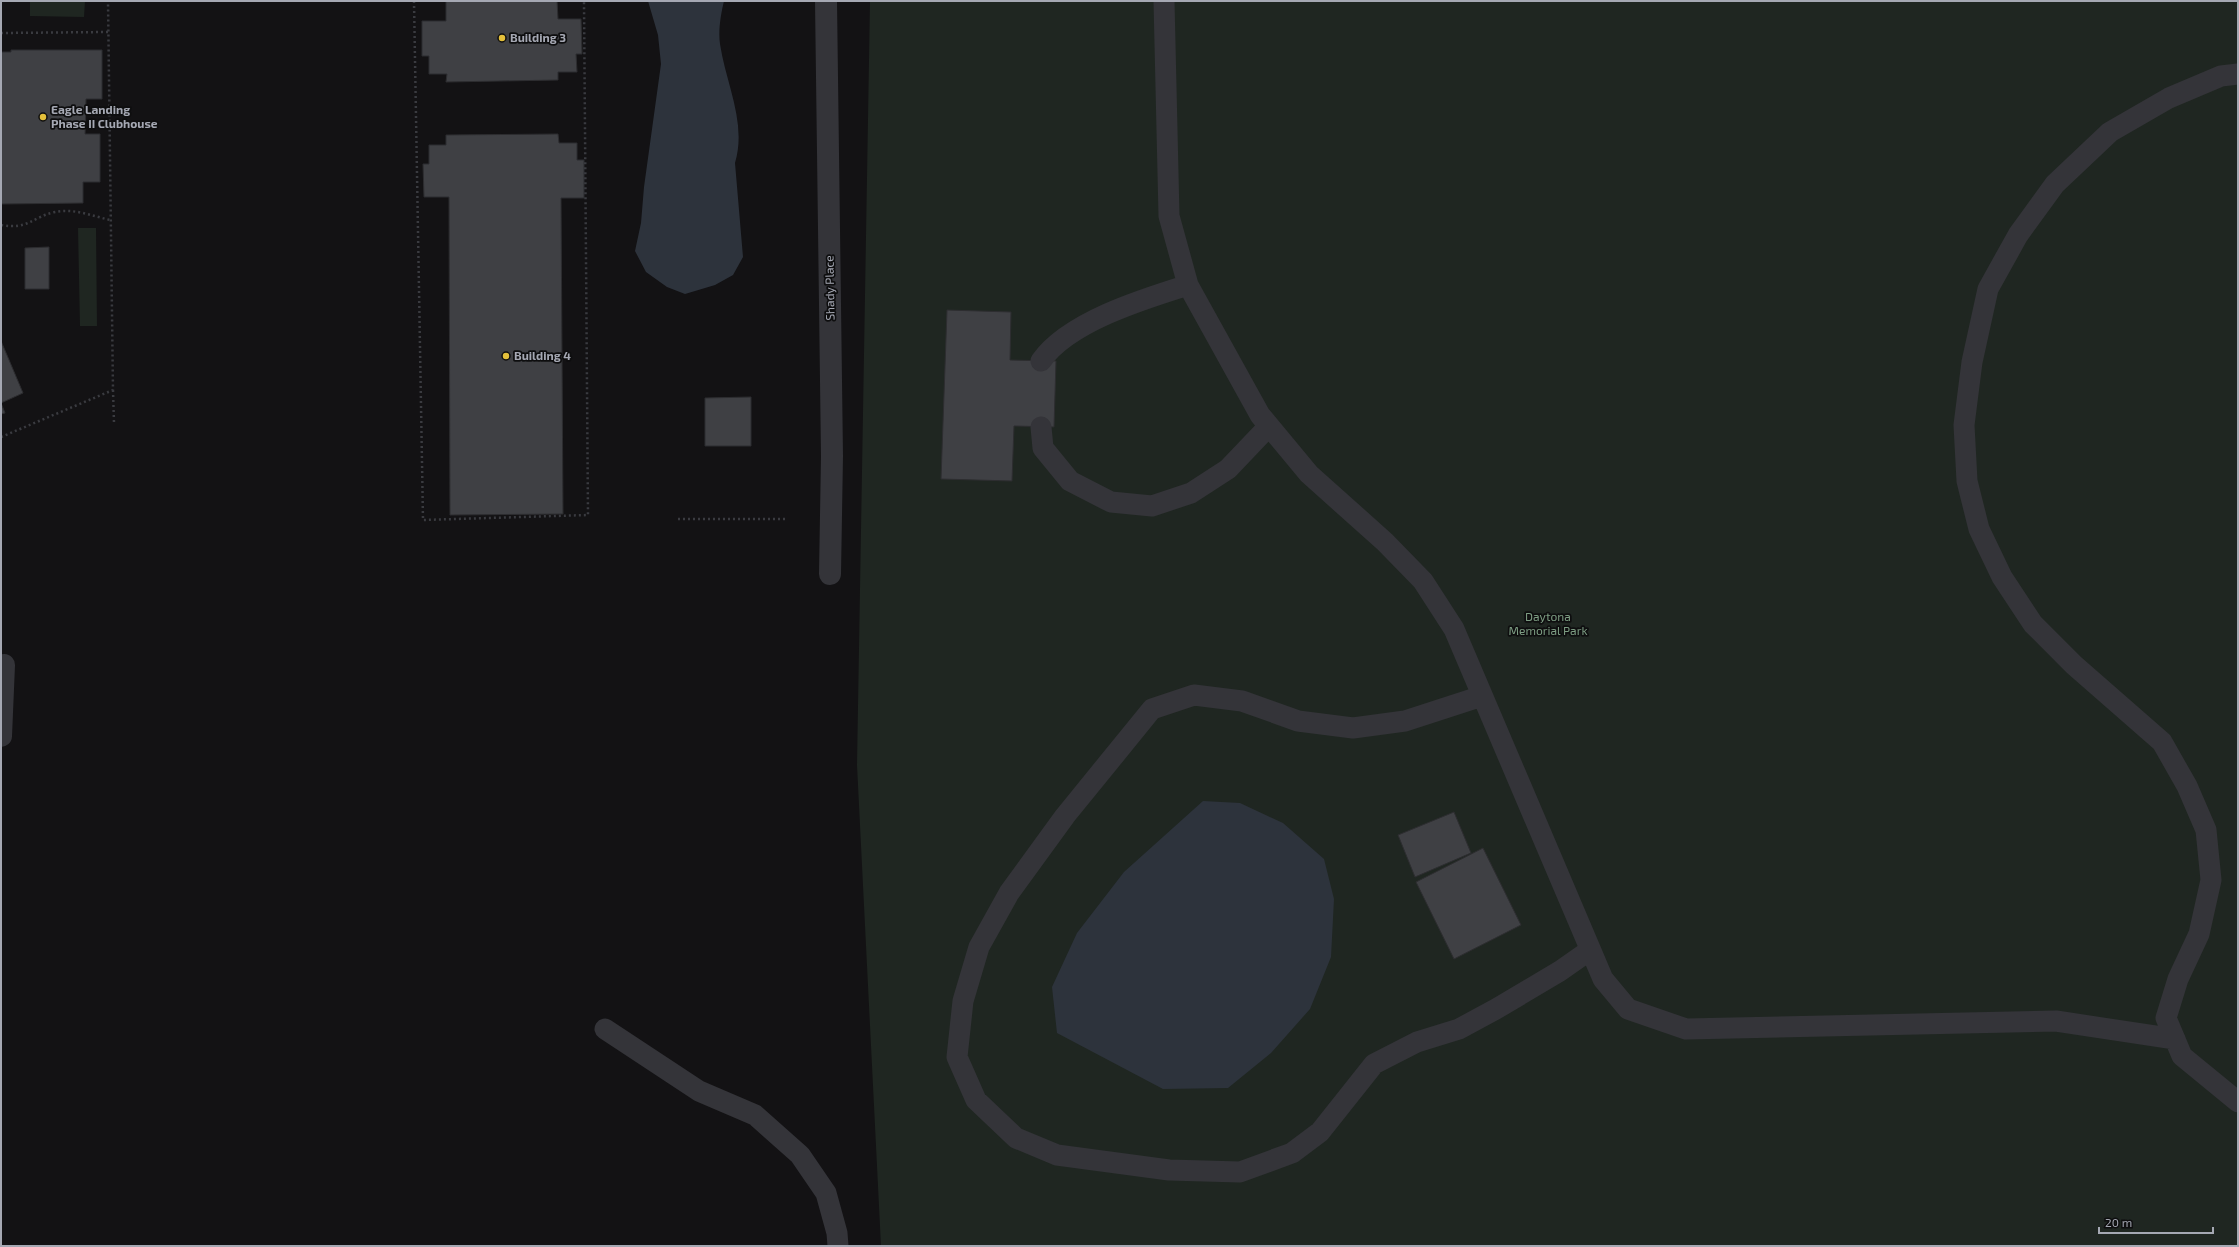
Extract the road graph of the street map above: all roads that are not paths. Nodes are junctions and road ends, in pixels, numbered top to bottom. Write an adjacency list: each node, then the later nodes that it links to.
1 (826, 1): 8 (street, Shady Place)
2 (1164, 1): 4 (lane)
3 (2238, 74): 14 (lane)
4 (1188, 285): 5 (lane); 6 (lane)
5 (1041, 361)
6 (1269, 426): 7 (lane); 10 (lane)
7 (1041, 427)
8 (830, 574)
9 (4, 666): 11 (street)
10 (1482, 696): 12 (lane); 12 (lane)
11 (1, 736)
12 (1590, 950): 14 (lane)
13 (605, 1029): 16 (lane)
14 (2175, 1039): 15 (lane)
15 (2238, 1102)
16 (838, 1246)

